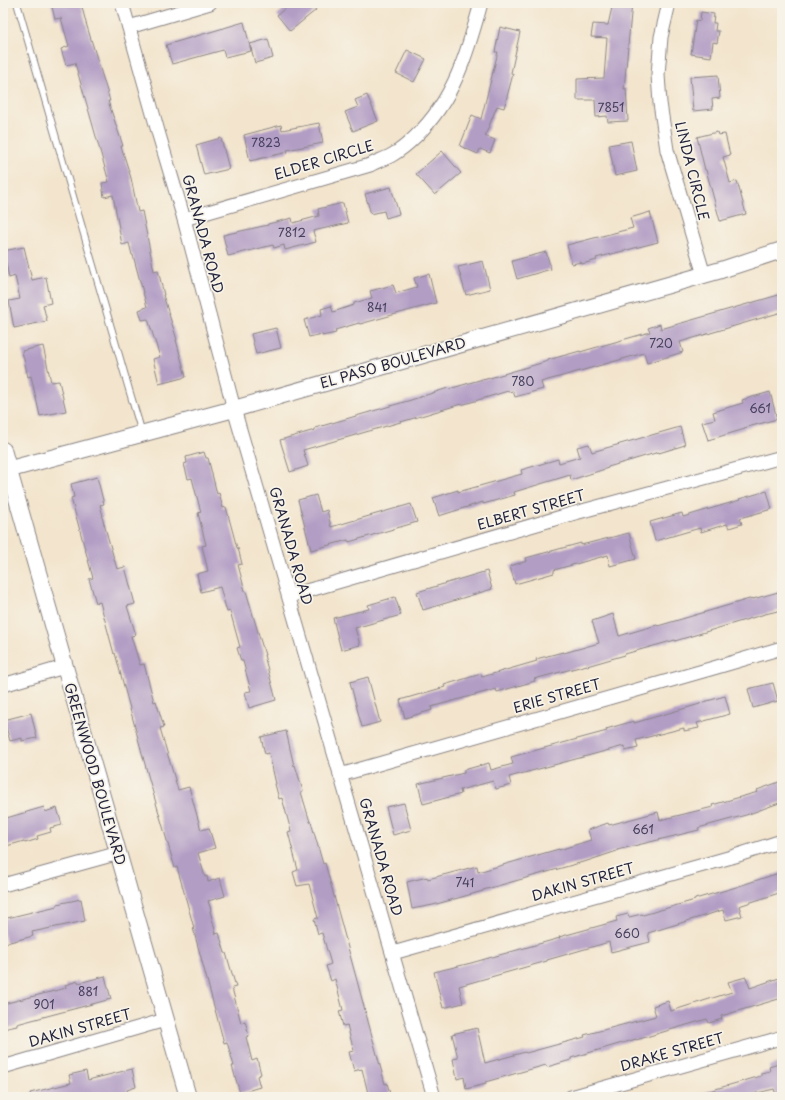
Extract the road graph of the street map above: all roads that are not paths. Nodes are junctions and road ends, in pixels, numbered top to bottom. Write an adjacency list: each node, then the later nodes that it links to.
1 (18, 3): 11 (lane)
2 (122, 3): 6 (street, GRANADA ROAD)
3 (210, 3): 6 (street)
4 (481, 3): 7 (street, ELDER CIRCLE)
5 (669, 3): 9 (street, LINDA CIRCLE)
6 (129, 28): 7 (street, GRANADA ROAD)
7 (184, 219): 10 (street, GRANADA ROAD)
8 (782, 250): 9 (street, EL PASO BOULEVARD)
9 (704, 275): 10 (street, EL PASO BOULEVARD)
10 (234, 409): 11 (street, EL PASO BOULEVARD); 15 (street, GRANADA ROAD)
11 (142, 433): 14 (street, EL PASO BOULEVARD)
12 (3, 450): 14 (street, GREENWOOD BOULEVARD)
13 (782, 456): 15 (street, ELBERT STREET)
14 (6, 470): 17 (street, GREENWOOD BOULEVARD)
15 (289, 596): 19 (street, GRANADA ROAD)
16 (782, 648): 19 (street, ERIE STREET)
17 (64, 668): 18 (street); 21 (street, GREENWOOD BOULEVARD)
18 (3, 685)
19 (340, 775): 23 (street, GRANADA ROAD)
20 (782, 841): 23 (street, DAKIN STREET)
21 (119, 853): 22 (street); 24 (street, GREENWOOD BOULEVARD)
22 (3, 885)
23 (393, 953): 28 (street, GRANADA ROAD)
24 (165, 1020): 26 (street, DAKIN STREET); 27 (street, GREENWOOD BOULEVARD)
25 (782, 1037): 29 (street, DRAKE STREET)
26 (3, 1067)
27 (188, 1097)
28 (434, 1097)
29 (571, 1097)

